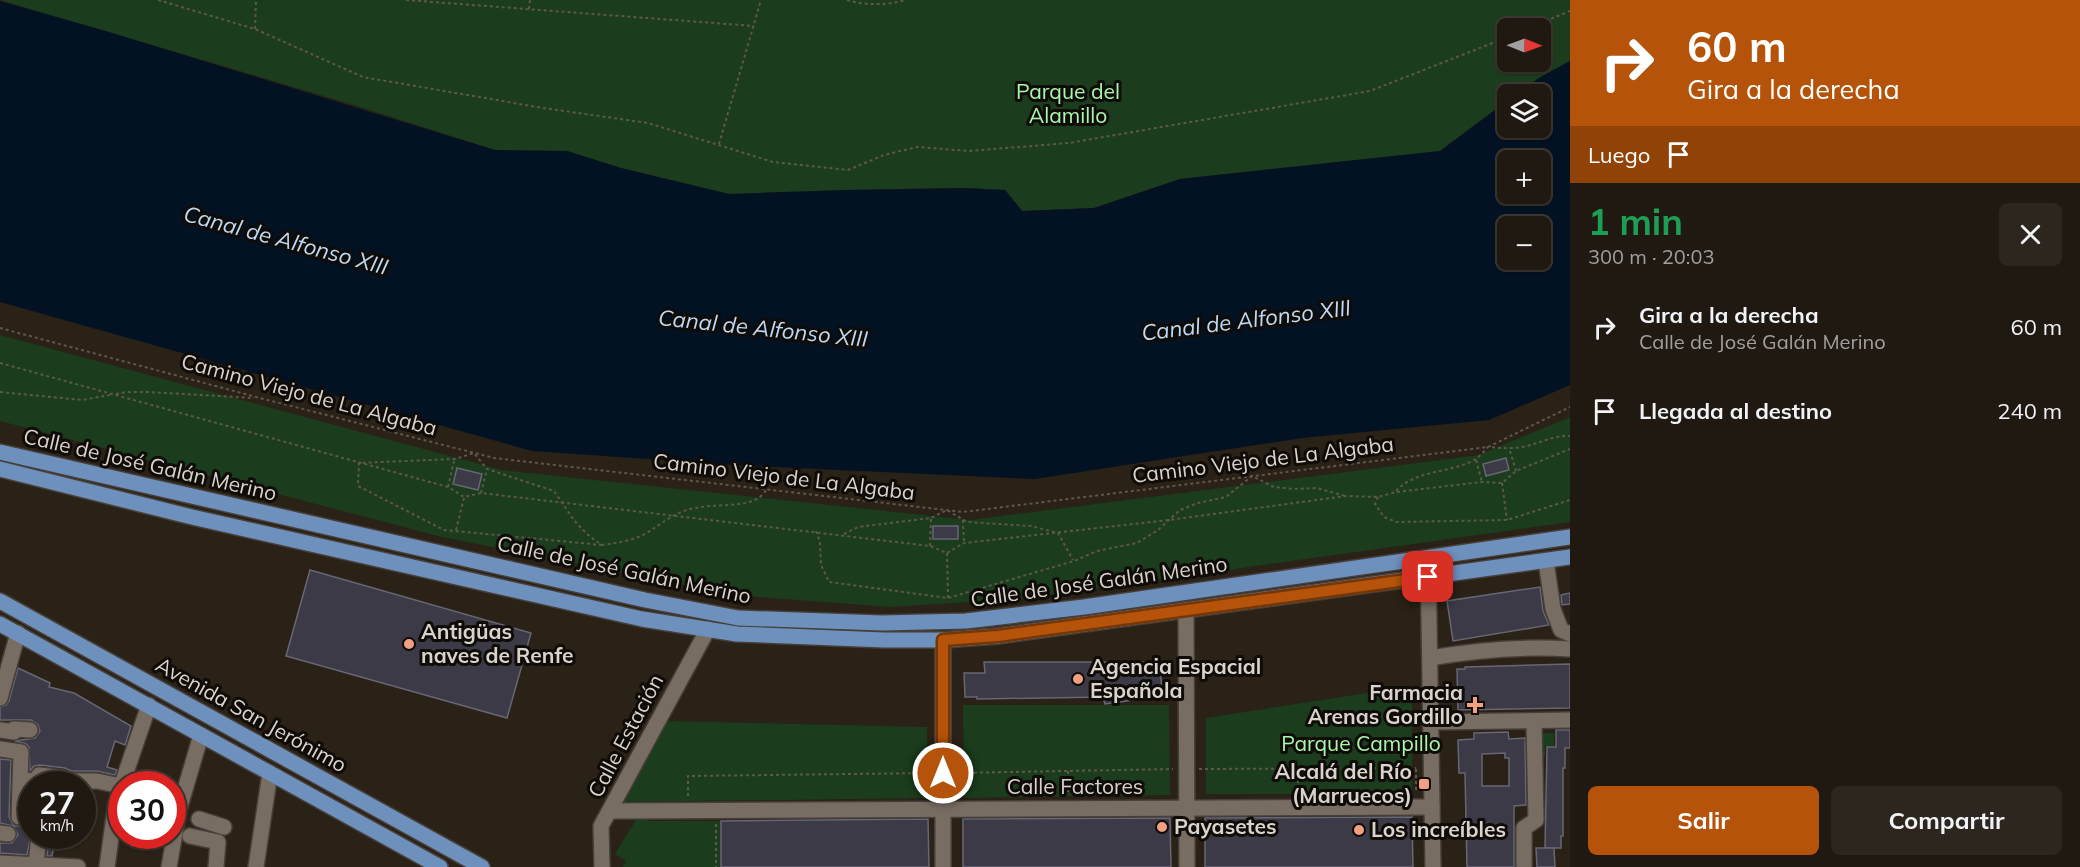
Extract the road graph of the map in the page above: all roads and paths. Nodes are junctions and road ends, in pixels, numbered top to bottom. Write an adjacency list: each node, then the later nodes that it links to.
1 (158, 0): 12 (path)
2 (256, 0): 12 (path)
3 (406, 0): 8 (path)
4 (530, 0): 8 (path)
5 (761, 0): 11 (path)
6 (847, 0): 7 (path)
7 (906, 0)
8 (529, 9): 11 (path)
9 (1570, 11): 10 (path)
10 (1551, 19)
11 (754, 26): 14 (path)
12 (255, 28): 14 (path)
13 (1497, 41): 14 (path)
14 (719, 144)
15 (0, 328): 19 (path, Camino Viejo de La Algaba)
16 (0, 363): 18 (path)
17 (0, 392): 18 (path)
18 (113, 394): 19 (path); 29 (path)
19 (260, 398): 26 (path, Camino Viejo de La Algaba)
20 (1570, 407): 22 (path, Camino Viejo de La Algaba)
21 (1570, 436): 23 (path)
22 (1488, 447): 23 (path); 28 (path); 33 (path, Camino Viejo de La Algaba)
23 (1509, 449): 32 (path)
24 (1570, 449): 32 (path)
25 (0, 452): 61 (main road, Calle de José Galán Merino)
26 (474, 453): 27 (path); 31 (path); 37 (path, Camino Viejo de La Algaba)
27 (455, 459): 29 (path); 36 (path)
28 (1476, 460): 34 (path); 38 (path)
29 (359, 463): 36 (path); 51 (path)
30 (0, 469): 69 (main road, Calle de José Galán Merino)
31 (487, 469): 39 (path); 44 (path)
32 (1516, 471): 35 (path)
33 (1252, 476): 40 (path); 45 (path, Camino Viejo de La Algaba); 49 (path)
34 (1482, 482): 35 (path); 38 (path)
35 (1502, 483): 50 (path)
36 (448, 487): 41 (path)
37 (767, 490): 45 (path, Camino Viejo de La Algaba); 46 (path)
38 (1396, 492): 42 (path)
39 (481, 493): 41 (path); 44 (path)
40 (1346, 496): 42 (path); 49 (path)
41 (464, 497): 51 (path)
42 (1378, 497): 50 (path)
43 (1570, 500): 50 (path)
44 (563, 503): 46 (path); 57 (path)
45 (947, 510): 47 (path); 48 (path)
46 (672, 516): 52 (path); 57 (path)
47 (931, 518): 54 (path); 58 (path)
48 (963, 520): 53 (path); 56 (path)
49 (1169, 520): 53 (path); 62 (path)
50 (1507, 520)
51 (456, 530): 57 (path)
52 (816, 531): 54 (path); 65 (path)
53 (1058, 533): 56 (path); 62 (path)
54 (842, 535): 58 (path)
55 (1570, 537): 61 (main road, Calle de José Galán Merino)
56 (964, 543): 59 (path)
57 (602, 545)
58 (930, 546): 59 (path)
59 (947, 553): 65 (path)
60 (1570, 557): 63 (main road, Calle de José Galán Merino)
61 (1428, 558): 64 (street)
62 (1074, 561): 65 (path)
63 (1546, 561): 64 (main road, Calle de José Galán Merino); 71 (street)
64 (1428, 577): 67 (main road, Calle de José Galán Merino); 74 (street)
65 (948, 597)
66 (0, 601): 113 (main road, Avenida San Jerónimo)
67 (1186, 611): 72 (main road, Calle de José Galán Merino); 86 (street)
68 (0, 624): 70 (main road, Avenida San Jerónimo)
69 (708, 629): 72 (main road, Calle de José Galán Merino); 99 (street, Calle Estación)
70 (18, 633): 75 (street); 76 (main road, Avenida San Jerónimo)
71 (1570, 634)
72 (943, 640): 91 (street)
73 (1570, 649): 74 (street)
74 (1430, 658): 78 (street)
75 (0, 698)
76 (149, 705): 82 (main road, Avenida San Jerónimo); 88 (street)
77 (1570, 720): 79 (street)
78 (1431, 722): 79 (street); 93 (street)
79 (1534, 722): 119 (street)
80 (0, 730): 81 (street)
81 (30, 730)
82 (201, 735): 90 (main road, Avenida San Jerónimo); 109 (street)
83 (0, 749): 87 (street)
84 (1298, 768): 85 (path); 86 (path); 92 (path)
85 (1416, 768)
86 (1186, 769): 89 (path); 96 (street)
87 (21, 771)
88 (127, 771)
89 (1068, 771): 91 (path); 95 (path)
90 (270, 773): 111 (street); 112 (main road, Avenida San Jerónimo)
91 (943, 773): 94 (street); 97 (path)
92 (1298, 807): 93 (street, Calle Factores); 96 (street, Calle Factores)
93 (1432, 807): 118 (street)
94 (943, 808): 95 (street, Calle Factores); 98 (street, Calle Factores); 116 (street)
95 (1069, 808): 96 (street, Calle Factores)
96 (1186, 808): 117 (street)
97 (688, 809): 98 (street, Calle Factores); 99 (street, Calle Factores)
98 (716, 809): 115 (path)
99 (610, 810): 114 (street, Calle Estación)
100 (211, 823): 102 (street)
101 (190, 836): 102 (street)
102 (206, 839): 110 (street)
103 (38, 849): 106 (street)
104 (109, 849): 108 (street)
105 (0, 863): 106 (street)
106 (36, 864): 107 (street)
107 (78, 867)
108 (107, 867)
109 (169, 867)
110 (216, 867)
111 (256, 867)
112 (440, 867)
113 (482, 867)
114 (602, 867)
115 (716, 867)
116 (943, 867)
117 (1187, 867)
118 (1433, 867)
119 (1524, 867)

